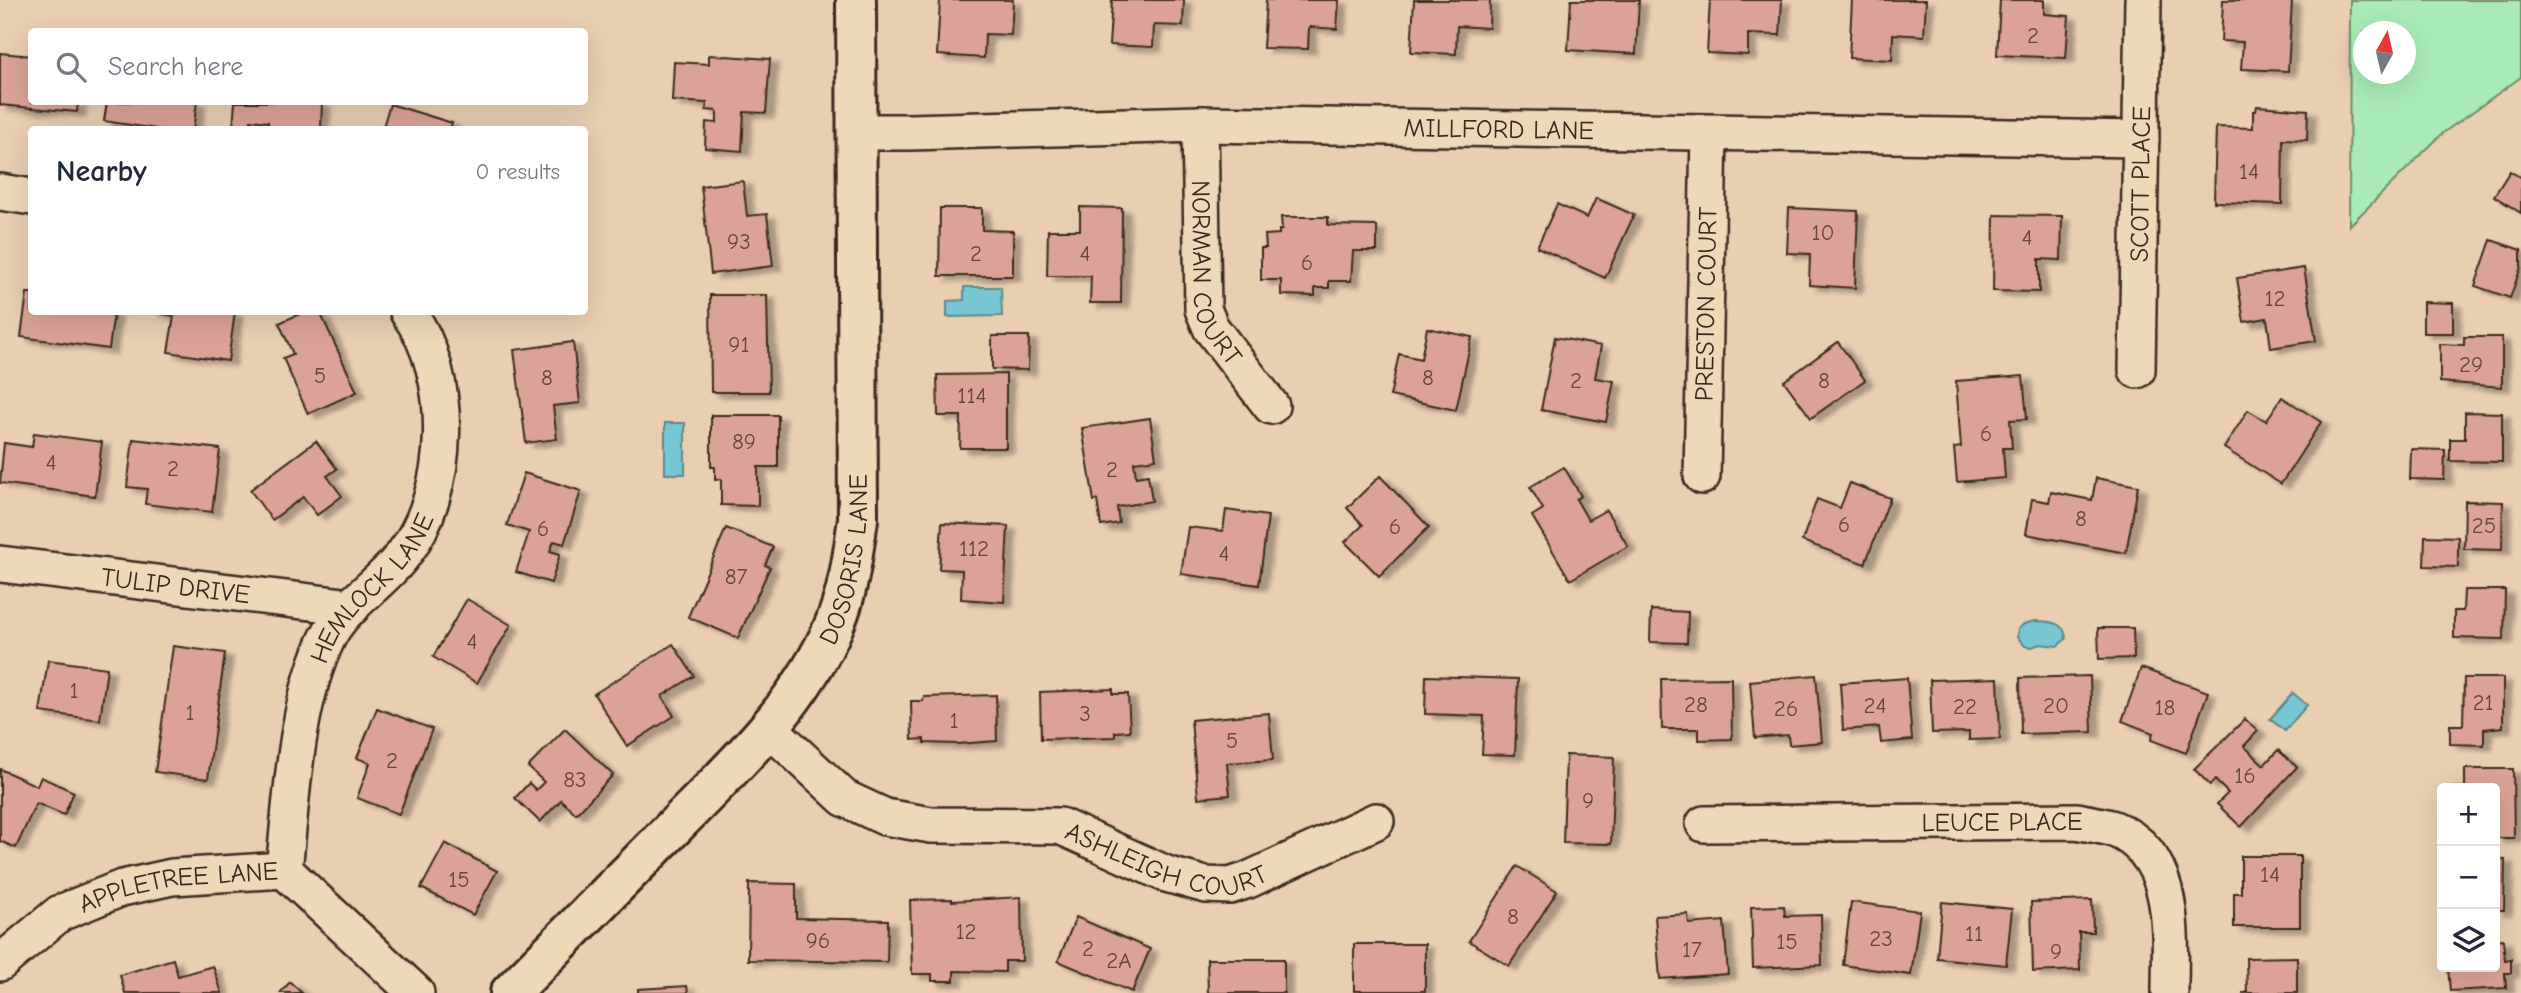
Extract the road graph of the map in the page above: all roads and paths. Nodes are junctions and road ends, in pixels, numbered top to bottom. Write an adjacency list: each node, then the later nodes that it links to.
1 (856, 0): 4 (street, DOSORIS LANE)
2 (2143, 0): 6 (street, SCOTT PLACE)
3 (1200, 124): 4 (street, MILLFORD LANE); 5 (street, MILLFORD LANE); 11 (street, NORMAN COURT)
4 (857, 132): 15 (street, DOSORIS LANE)
5 (1709, 133): 6 (street, MILLFORD LANE); 12 (street, PRESTON COURT)
6 (2141, 139): 10 (street, SCOTT PLACE)
7 (0, 192): 8 (street)
8 (28, 196)
9 (410, 315): 14 (street, HEMLOCK LANE)
10 (2137, 370)
11 (1271, 406)
12 (1702, 476)
13 (0, 564): 14 (street, TULIP DRIVE)
14 (352, 607): 18 (street, HEMLOCK LANE)
15 (768, 727): 16 (street, ASHLEIGH COURT); 21 (street, DOSORIS LANE)
16 (1376, 821)
17 (1704, 824): 22 (street, LEUCE PLACE)
18 (284, 870): 19 (street, APPLETREE LANE); 20 (street, APPLETREE LANE)
19 (0, 963)
20 (416, 993)
21 (510, 993)
22 (2170, 993)

